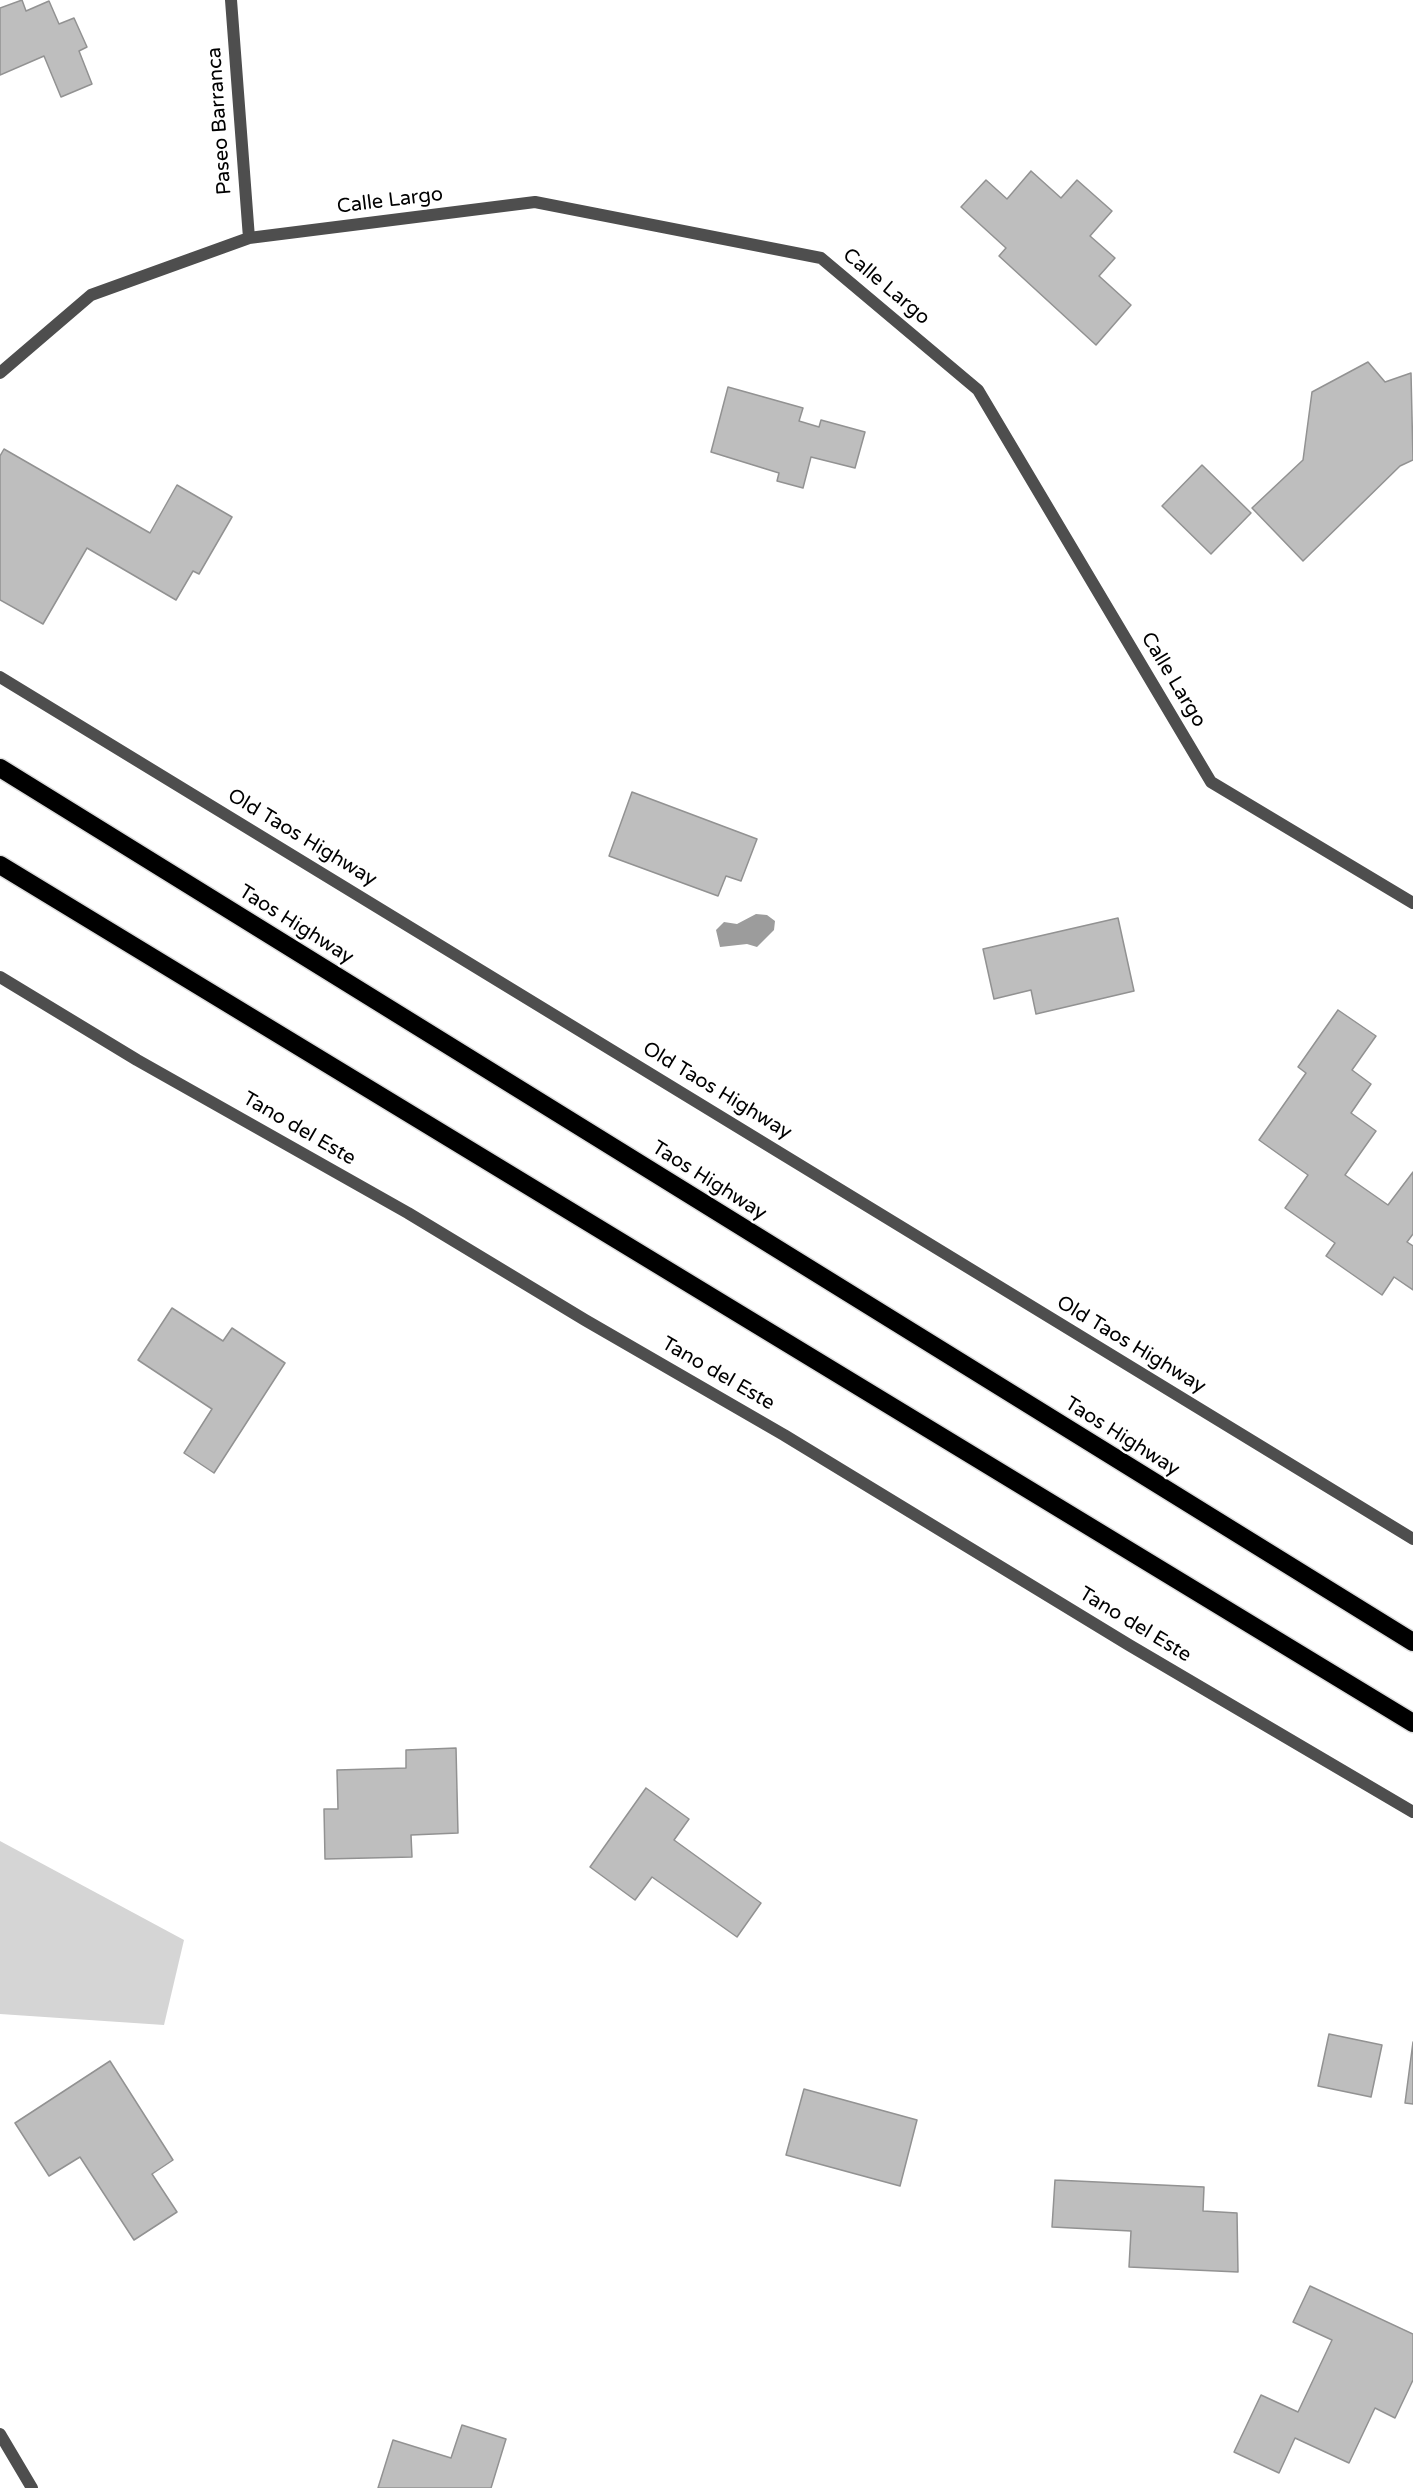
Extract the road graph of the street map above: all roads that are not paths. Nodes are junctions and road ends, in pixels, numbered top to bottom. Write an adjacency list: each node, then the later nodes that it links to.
1 (231, 0): 2 (street, Paseo Barranca)
2 (249, 238): 3 (street, Calle Largo); 7 (street, Calle Largo)
3 (0, 373)
4 (0, 677): 9 (street, Old Taos Highway)
5 (0, 768): 10 (highway, Taos Highway)
6 (0, 865): 11 (highway)
7 (1413, 903)
8 (0, 977): 12 (street, Tano del Este)
9 (1413, 1539)
10 (1413, 1642)
11 (1413, 1723)
12 (1413, 1812)
13 (0, 2434): 14 (street)
14 (32, 2488)

